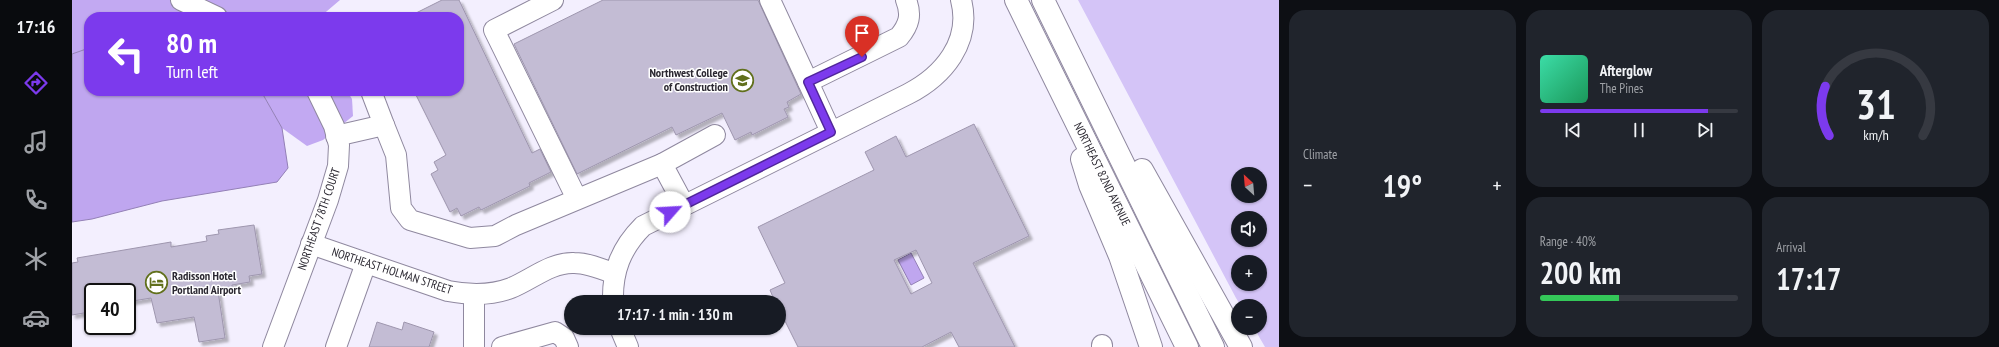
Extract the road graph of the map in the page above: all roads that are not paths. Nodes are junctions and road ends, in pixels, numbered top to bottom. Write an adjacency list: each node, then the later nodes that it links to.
1 (181, 0): 8 (street)
2 (553, 0): 19 (street)
3 (770, 0): 10 (street)
4 (906, 0): 10 (street)
5 (961, 0): 15 (street)
6 (1016, 0): 11 (main road, NORTHEAST 82ND AVENUE)
7 (1044, 0): 9 (main road, NORTHEAST 82ND AVENUE)
8 (206, 12)
9 (1072, 59): 35 (main road, NORTHEAST 82ND AVENUE); 36 (main road)
10 (808, 82): 15 (street)
11 (1060, 89): 33 (main road); 34 (main road, NORTHEAST 82ND AVENUE)
12 (319, 96): 17 (street, NORTHEAST 78TH COURT)
13 (373, 96): 14 (street)
14 (384, 125): 17 (street); 19 (street)
15 (831, 132): 20 (street)
16 (715, 135): 18 (street)
17 (336, 136): 21 (street, NORTHEAST 78TH COURT)
18 (662, 164): 19 (street); 20 (street)
19 (577, 199)
20 (684, 205): 23 (street)
21 (311, 244): 22 (street, NORTHEAST HOLMAN STREET); 27 (street, NORTHEAST 78TH COURT)
22 (366, 263): 24 (street, NORTHEAST HOLMAN STREET); 28 (street)
23 (615, 274): 24 (street, NORTHEAST HOLMAN STREET); 25 (street)
24 (474, 294): 29 (street)
25 (614, 295)
26 (623, 335): 32 (street)
27 (274, 347)
28 (336, 347)
29 (474, 347)
30 (502, 347): 31 (street)
31 (568, 347)
32 (628, 347)
33 (1151, 347)
34 (1187, 347)
35 (1213, 347)
36 (1241, 347)

